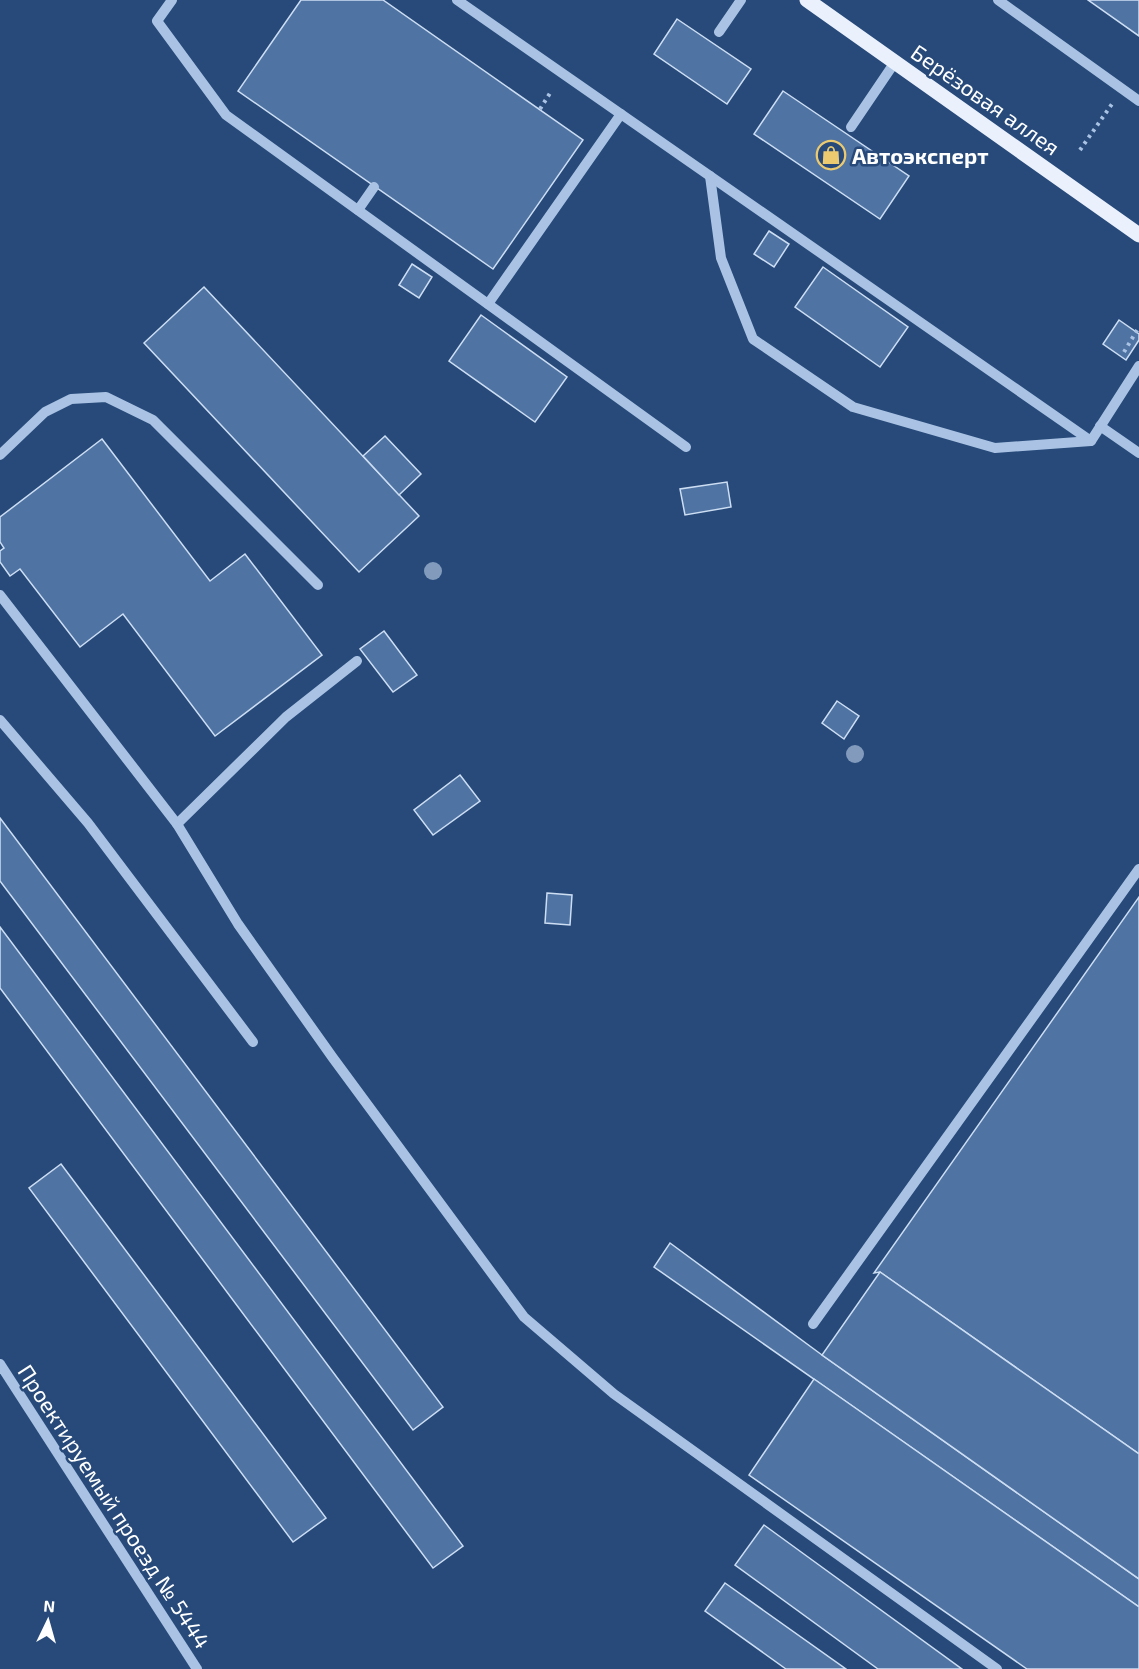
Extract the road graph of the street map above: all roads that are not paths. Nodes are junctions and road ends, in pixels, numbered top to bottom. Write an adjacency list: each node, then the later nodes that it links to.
1 (172, 0): 13 (street)
2 (457, 0): 9 (street)
3 (741, 0): 6 (street)
4 (807, 0): 7 (main road, Берёзовая аллея)
5 (998, 0): 8 (street)
6 (719, 32)
7 (895, 62): 10 (street); 14 (main road, Берёзовая аллея)
8 (1139, 101)
9 (621, 114): 11 (street); 15 (street)
10 (851, 127)
11 (710, 176): 18 (street); 18 (street)
12 (374, 187): 13 (street)
13 (358, 210): 15 (street)
14 (1139, 235)
15 (488, 304): 19 (street)
16 (1139, 366): 17 (street)
17 (1100, 426): 18 (street); 20 (street)
18 (1091, 441)
19 (686, 447)
20 (1139, 453)
21 (0, 455): 22 (street)
22 (318, 585)
23 (0, 595): 26 (street)
24 (357, 661): 26 (street)
25 (0, 720): 28 (street)
26 (177, 824): 32 (street)
27 (1139, 869): 29 (street)
28 (253, 1042)
29 (813, 1324)
30 (0, 1364): 31 (street, Проектируемый проезд № 5444)
31 (197, 1669)
32 (997, 1669)

